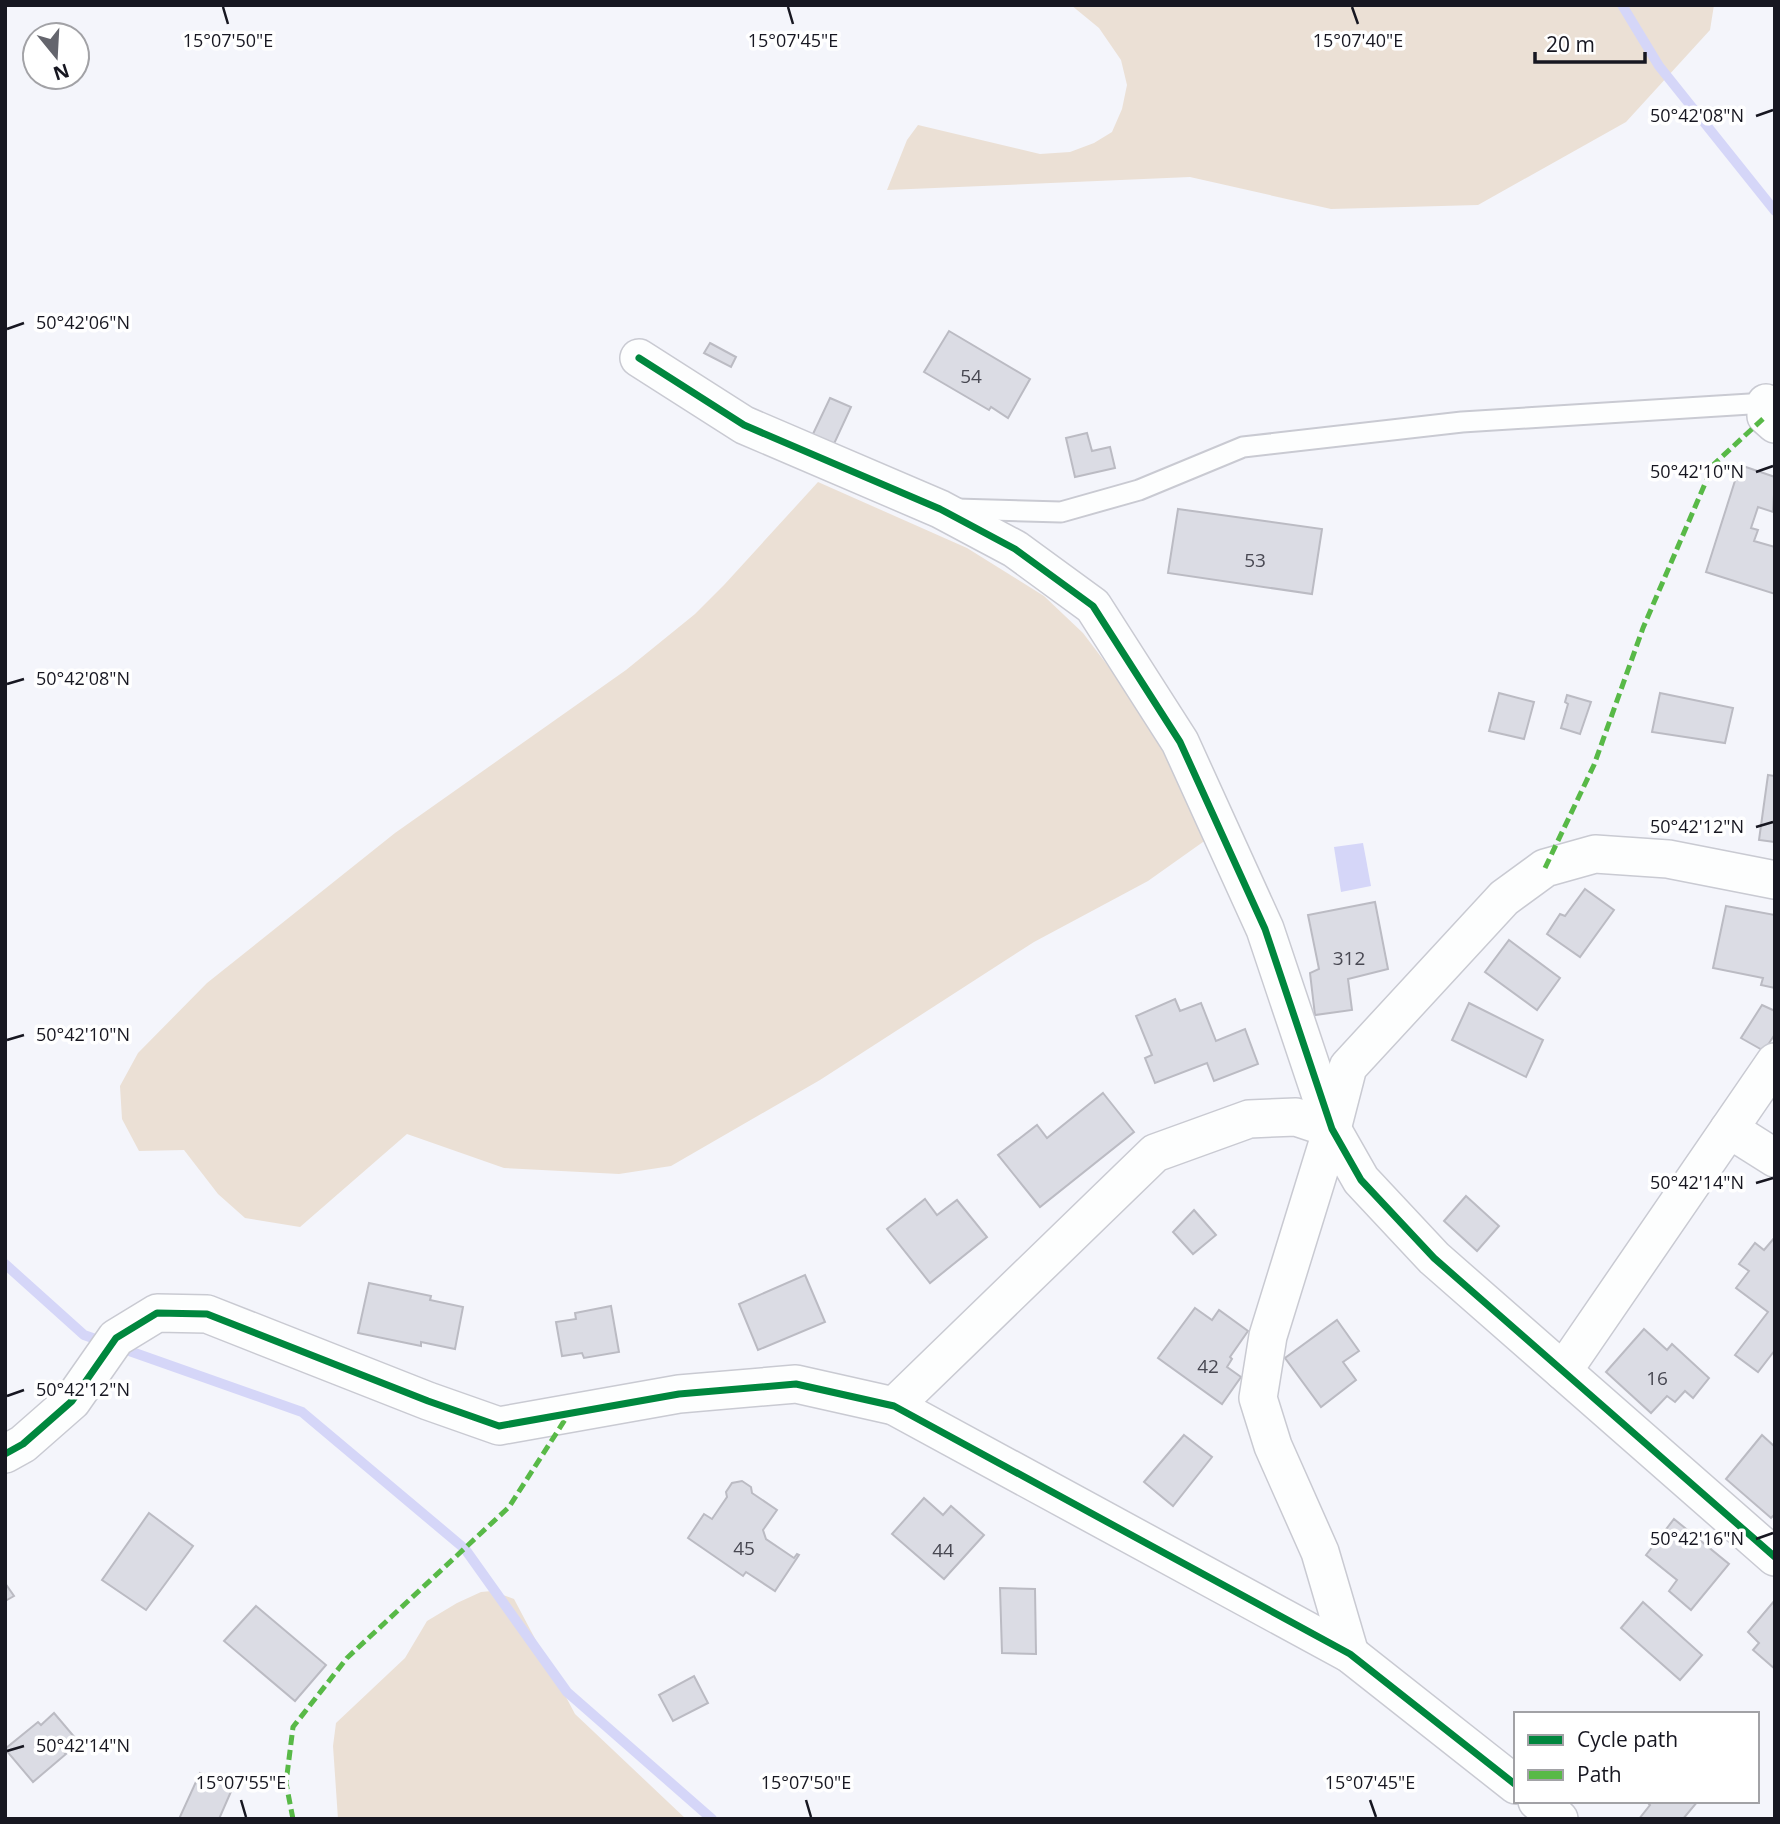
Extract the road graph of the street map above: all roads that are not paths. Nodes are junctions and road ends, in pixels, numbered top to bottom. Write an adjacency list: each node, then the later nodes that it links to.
1 (639, 358): 3 (street)
2 (1772, 406): 3 (lane)
3 (940, 509): 6 (street)
4 (1775, 880): 6 (street)
5 (1775, 1062): 7 (street)
6 (1332, 1129): 9 (street); 10 (street); 13 (street)
7 (1729, 1129): 8 (street); 9 (street)
8 (1775, 1157)
9 (1563, 1371): 12 (street)
10 (894, 1406): 11 (street); 13 (street)
11 (5, 1454)
12 (1775, 1557)
13 (1350, 1654): 14 (street)
14 (1514, 1783)
15 (1539, 1803): 16 (street)
16 (1559, 1819)

